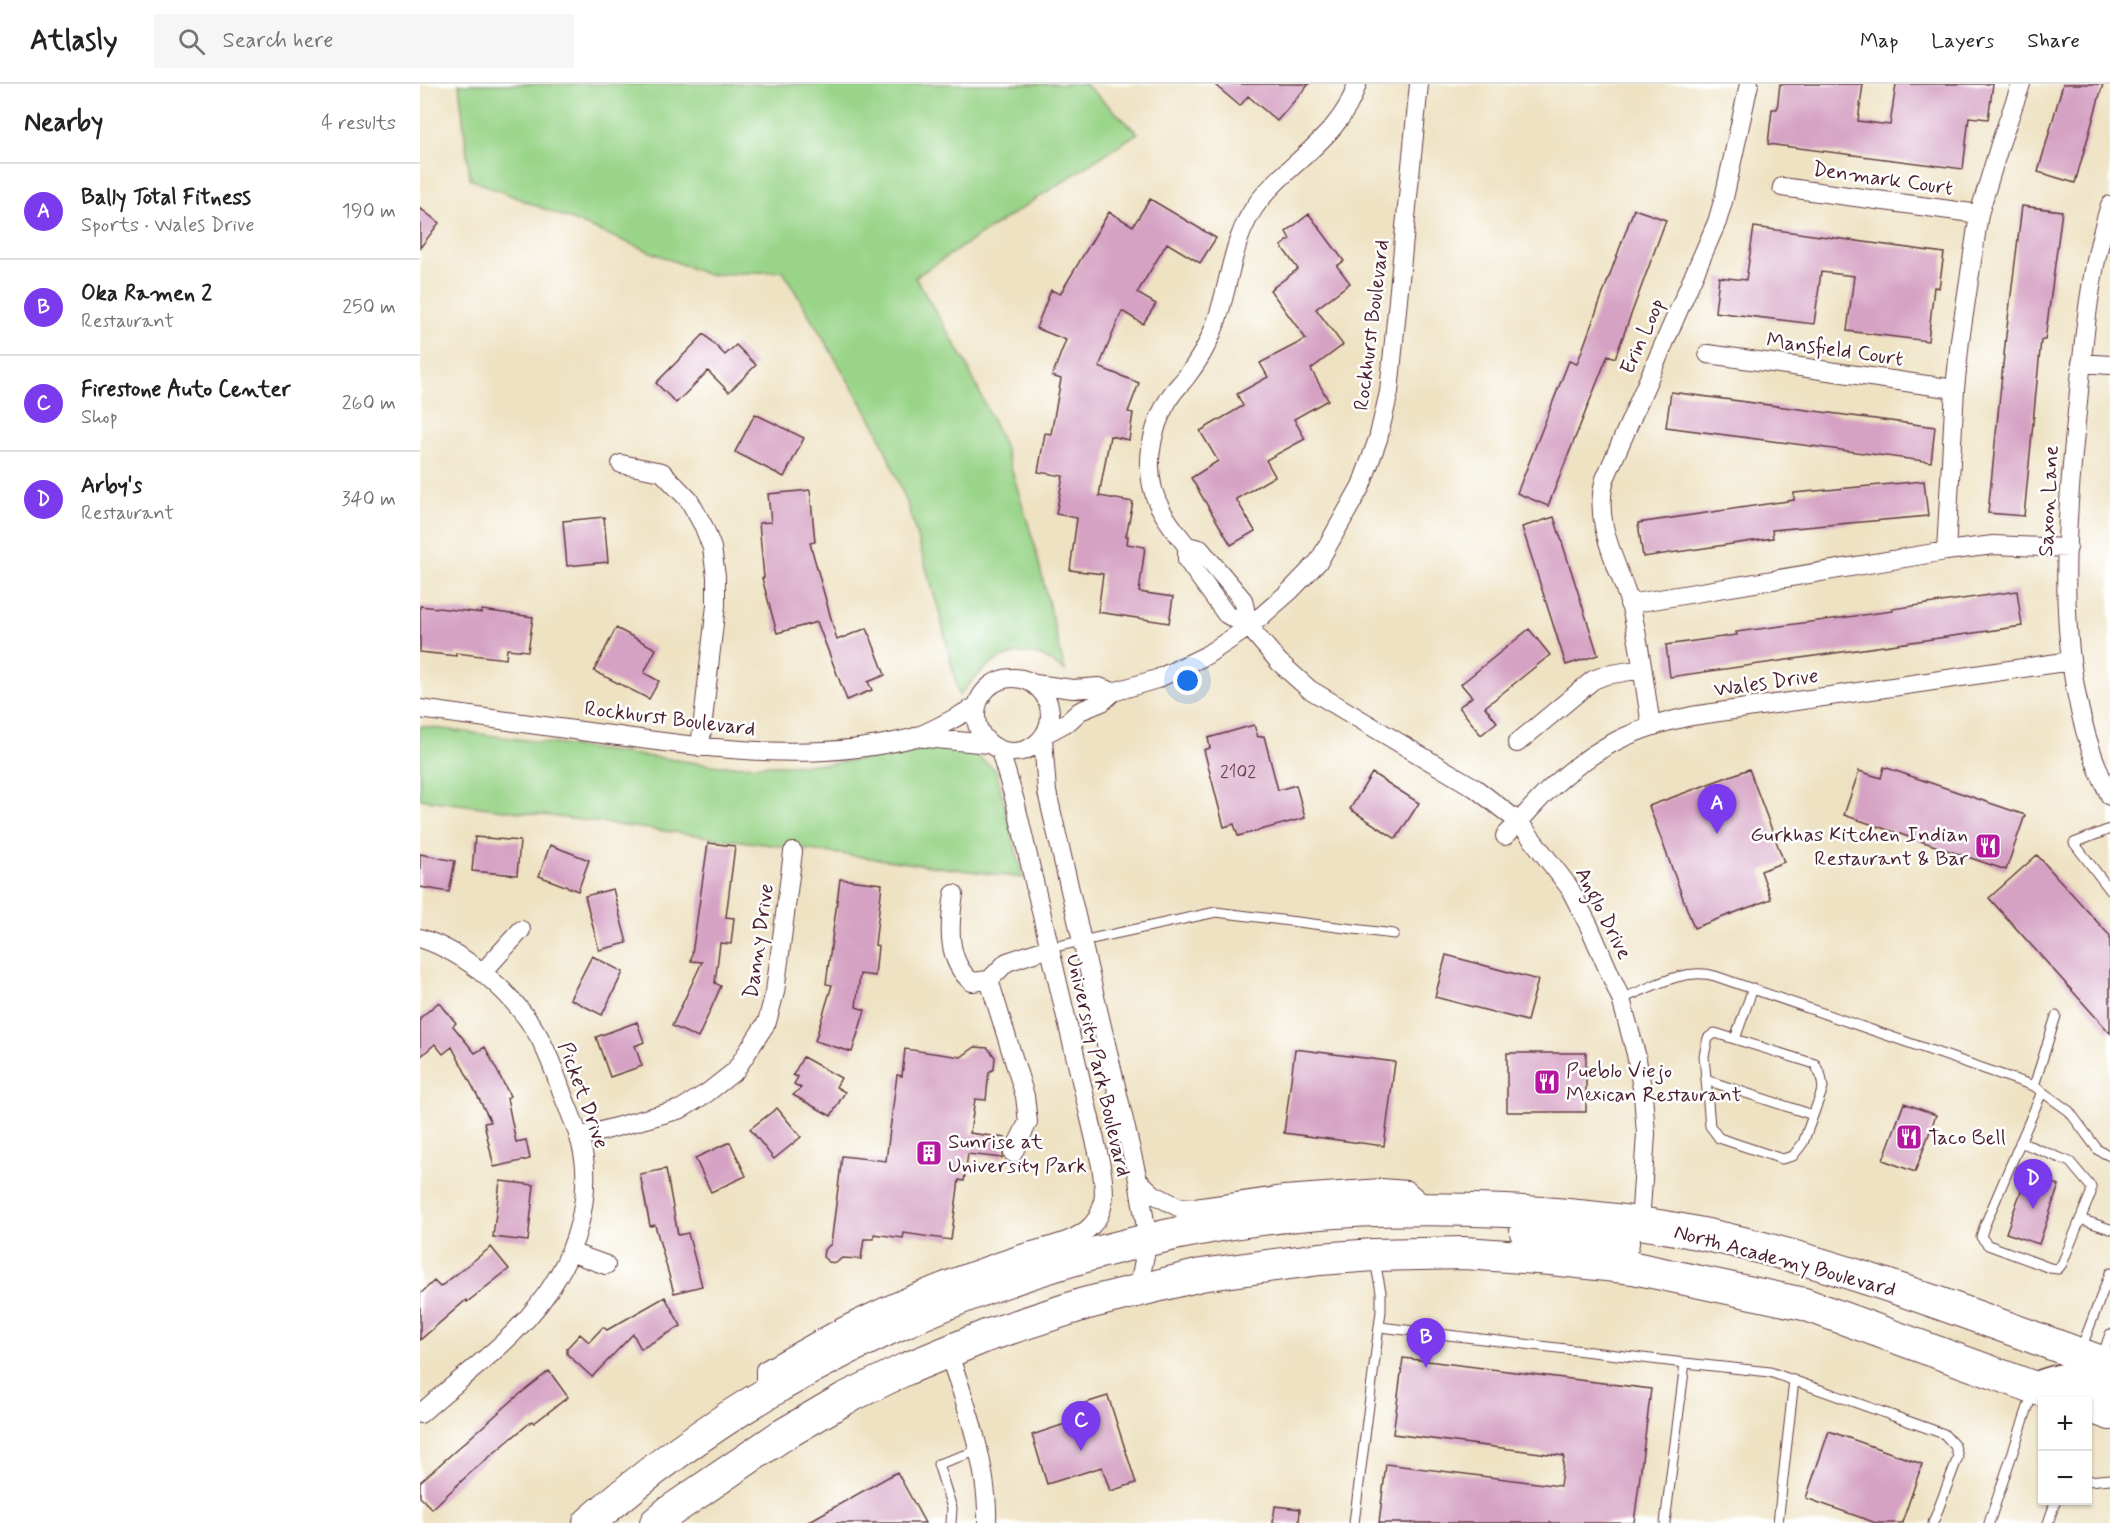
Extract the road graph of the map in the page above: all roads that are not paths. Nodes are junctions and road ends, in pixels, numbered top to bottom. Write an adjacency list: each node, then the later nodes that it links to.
1 (1357, 84): 16 (street)
2 (1419, 84): 16 (street, Rockhurst Boulevard)
3 (1749, 84): 15 (street, Erin Loop)
4 (2021, 84): 7 (street)
5 (1782, 187): 7 (street, Denmark Court)
6 (2110, 205): 9 (street, Saxon Lane)
7 (1979, 214): 11 (street)
8 (1708, 354): 11 (street, Mansfield Court)
9 (2082, 363): 10 (street); 13 (street, Saxon Lane)
10 (2110, 365)
11 (1955, 388): 14 (street)
12 (621, 464): 27 (street)
13 (2068, 548): 14 (street); 17 (street, Saxon Lane)
14 (1946, 550): 15 (street)
15 (1629, 604): 18 (street, Erin Loop)
16 (1249, 627): 20 (street, Rockhurst Boulevard); 30 (street, Anglo Drive)
17 (2071, 661): 23 (street, Wales Drive); 29 (street, Saxon Lane)
18 (1642, 669): 23 (street, Erin Loop); 26 (street)
19 (1035, 684): 20 (street, Rockhurst Boulevard); 21 (street); 24 (street)
20 (1113, 692): 24 (street, Rockhurst Boulevard)
21 (977, 706): 25 (street, Rockhurst Boulevard); 28 (street)
22 (420, 710): 27 (street, Rockhurst Boulevard)
23 (1651, 725): 30 (street, Wales Drive)
24 (1044, 736): 28 (street); 39 (street, University Park Boulevard)
25 (915, 737): 27 (street, Rockhurst Boulevard); 28 (street, Rockhurst Boulevard)
26 (1517, 743)
27 (700, 747)
28 (994, 748): 40 (street, University Park Boulevard)
29 (2110, 796)
30 (1519, 822): 32 (street, Wales Drive); 44 (street, Anglo Drive)
31 (2110, 829): 34 (lane)
32 (1505, 836)
33 (793, 852): 50 (street, Danny Drive)
34 (2110, 890)
35 (954, 894): 42 (street)
36 (522, 930): 41 (street)
37 (1394, 934): 39 (lane)
38 (420, 938): 41 (street, Picket Drive)
39 (1082, 942): 40 (lane); 54 (street, University Park Boulevard)
40 (1049, 948): 42 (street); 72 (street, University Park Boulevard)
41 (482, 973): 50 (street, Picket Drive)
42 (989, 980): 52 (street)
43 (1753, 988): 44 (lane); 46 (lane); 48 (lane)
44 (1621, 999): 57 (street, Anglo Drive)
45 (2056, 1016): 48 (lane)
46 (1735, 1039): 47 (lane); 49 (lane)
47 (1706, 1080): 49 (lane); 49 (lane)
48 (2038, 1089): 51 (lane); 53 (lane)
49 (1813, 1115)
50 (580, 1137): 61 (street, Picket Drive)
51 (2020, 1142): 56 (lane); 56 (lane)
52 (1013, 1153)
53 (2110, 1156)
54 (1138, 1180): 55 (street, University Park Boulevard); 60 (street, University Park Boulevard)
55 (1429, 1209): 57 (highway, North Academy Boulevard); 60 (highway, North Academy Boulevard)
56 (2080, 1219): 58 (lane)
57 (1640, 1224): 59 (highway, North Academy Boulevard)
58 (2110, 1229)
59 (1707, 1235): 62 (highway); 68 (highway, North Academy Boulevard)
60 (1148, 1240): 65 (street, University Park Boulevard); 72 (highway, North Academy Boulevard)
61 (570, 1252): 63 (street); 74 (street, Picket Drive)
62 (1374, 1255): 65 (highway, North Academy Boulevard); 66 (lane); 71 (highway, North Academy Boulevard)
63 (606, 1265)
64 (2110, 1273): 68 (lane)
65 (1138, 1290): 67 (highway, North Academy Boulevard)
66 (1380, 1327): 69 (lane); 85 (lane)
67 (948, 1352): 77 (street); 82 (highway, North Academy Boulevard)
68 (2102, 1361): 71 (main road)
69 (1685, 1362): 70 (lane); 86 (lane)
70 (1794, 1380): 87 (lane); 88 (lane)
71 (2034, 1387): 73 (highway, North Academy Boulevard); 89 (lane)
72 (765, 1393): 81 (highway, North Academy Boulevard)
73 (2063, 1397)
74 (423, 1406)
75 (2092, 1407): 76 (highway)
76 (2110, 1414)
77 (977, 1451): 83 (lane); 84 (street)
78 (2110, 1479): 79 (lane)
79 (2092, 1481)
80 (2054, 1505): 90 (lane)
81 (589, 1523)
82 (656, 1523)
83 (951, 1523)
84 (987, 1523)
85 (1354, 1523)
86 (1665, 1523)
87 (1778, 1523)
88 (1933, 1523)
89 (1989, 1523)
90 (2048, 1523)

